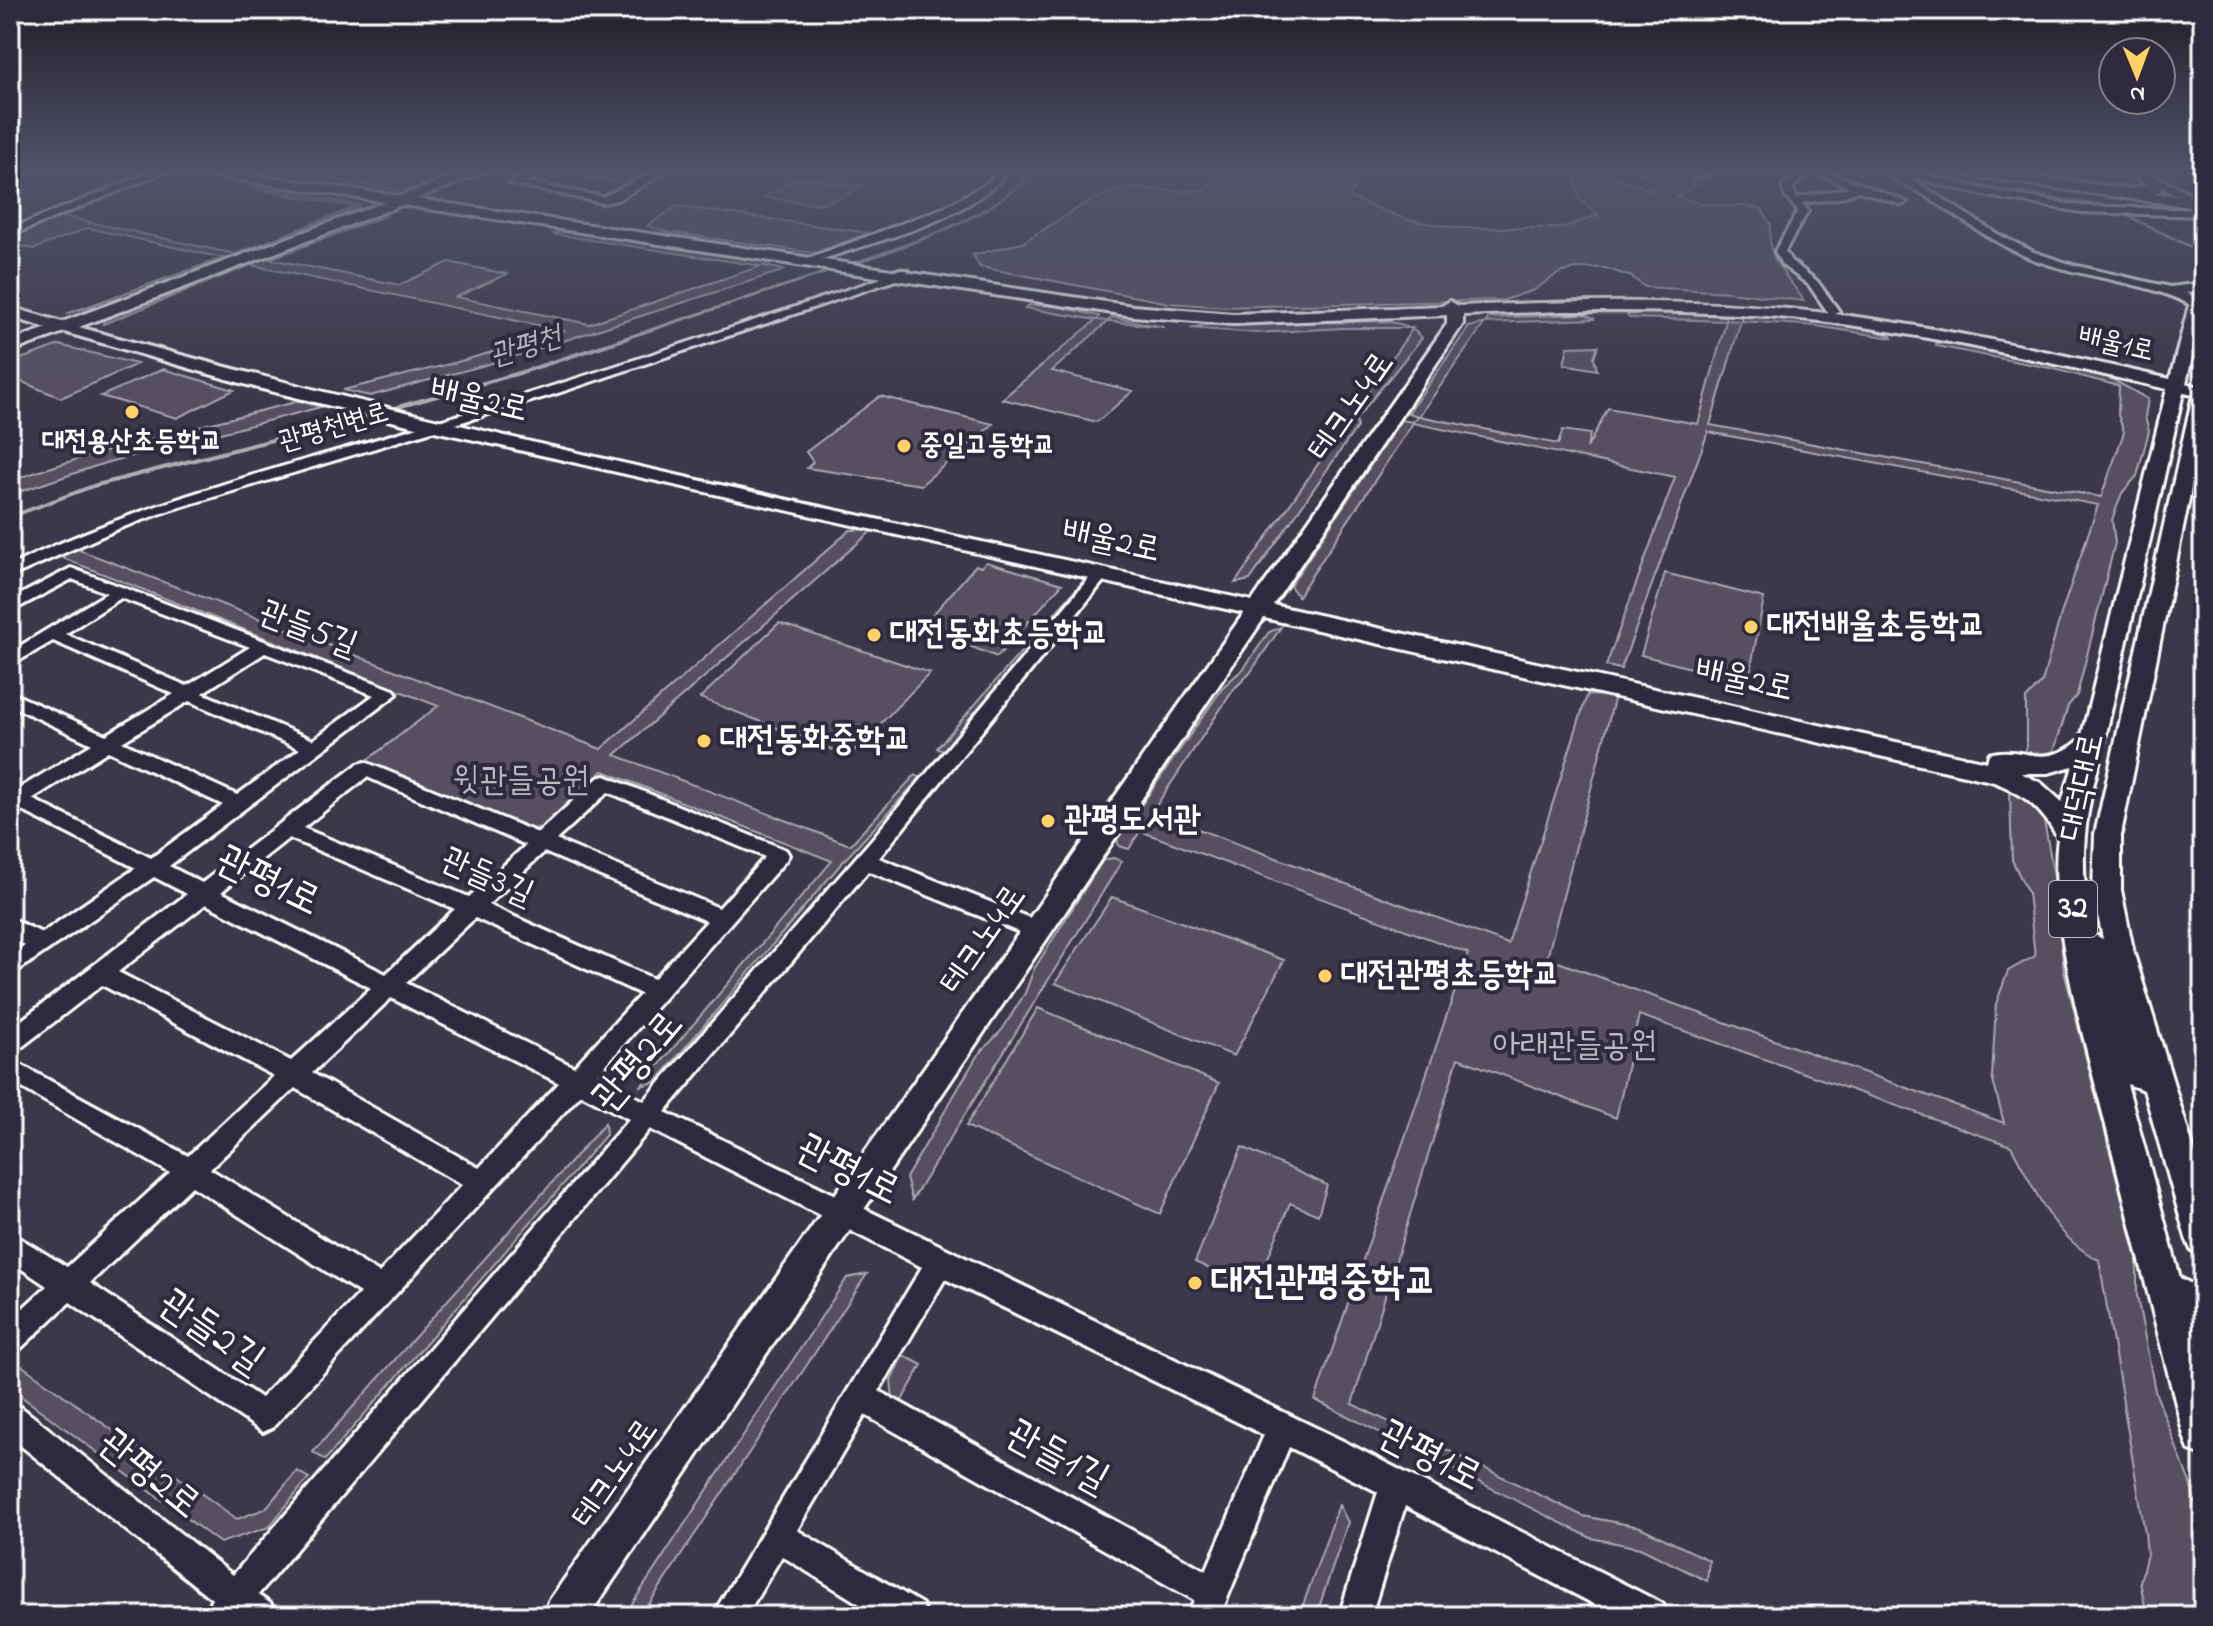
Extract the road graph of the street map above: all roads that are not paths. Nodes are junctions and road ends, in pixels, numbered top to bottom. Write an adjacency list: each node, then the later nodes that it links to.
1 (277, 247): 15 (main road)
2 (726, 247): 6 (main road, 배울1로)
3 (849, 247): 6 (street)
4 (1782, 247): 12 (street)
5 (2016, 247): 9 (street)
6 (814, 260): 7 (main road, 배울1로)
7 (893, 273): 10 (main road, 배울1로); 14 (main road, 배울1로); 21 (street, 관평천변로)
8 (2202, 282): 9 (street); 11 (main road, 대덕대로 / 32)
9 (2170, 290): 11 (street)
10 (1452, 309): 12 (main road, 배울1로); 14 (main road, 배울1로); 16 (main road, 테크노4로); 18 (main road, 배울1로)
11 (2196, 309): 19 (main road, 대덕대로 / 32)
12 (1833, 311): 19 (main road, 배울1로)
13 (10, 312): 15 (main road, 배울2로)
14 (1361, 314): 16 (main road)
15 (66, 326): 17 (main road); 21 (main road, 배울2로)
16 (1443, 342): 27 (main road, 테크노4로)
17 (10, 347)
18 (2085, 364): 19 (main road, 배울1로); 20 (main road)
19 (2193, 387): 20 (main road, 대덕대로 / 32)
20 (2189, 418): 22 (main road, 대덕대로 / 32); 23 (main road, 대덕대로 / 32)
21 (430, 422): 24 (street, 관평천변로); 25 (main road, 배울2로); 27 (main road, 배울2로)
22 (2138, 548): 23 (main road); 35 (main road, 대덕대로 / 32)
23 (2162, 571): 57 (main road, 대덕대로 / 32)
24 (10, 572)
25 (1100, 575): 27 (main road, 배울2로); 42 (street, 관평2로)
26 (121, 591): 28 (street, 관들5길); 29 (street); 30 (street, 관들5길)
27 (1263, 603): 35 (main road, 배울2로); 40 (main road, 배울2로); 48 (main road, 테크노4로)
28 (10, 607)
29 (51, 634): 31 (street); 32 (street)
30 (263, 647): 32 (street); 36 (street, 관들5길)
31 (10, 660)
32 (189, 692): 34 (street); 36 (street)
33 (10, 698): 34 (street)
34 (110, 742): 37 (street); 38 (street)
35 (2092, 742): 40 (main road, 대덕대로 / 32)
36 (314, 748): 38 (street, 관들5길)
37 (12, 800): 43 (street, 관평1로)
38 (238, 804): 43 (street, 관들5길)
39 (289, 830): 41 (street, 관들3길); 44 (street, 관들3길); 45 (street, 관들3길)
40 (2071, 838): 49 (main road, 대덕대로 / 32)
41 (539, 844): 45 (street); 46 (street, 관들3길); 46 (street, 관들3길)
42 (865, 861): 48 (street); 60 (street, 관평2로)
43 (152, 868): 44 (street, 관평1로); 50 (street, 관들5길)
44 (204, 896): 52 (street); 53 (street, 관평1로)
45 (471, 907): 53 (street); 54 (street, 관들3길)
46 (722, 918): 54 (street, 관들3길)
47 (10, 927): 50 (street)
48 (1037, 930): 63 (main road, 테크노4로)
49 (2076, 930): 57 (main road); 69 (main road, 대덕대로 / 32)
50 (42, 944): 51 (street, 관들5길)
51 (10, 967)
52 (101, 974): 55 (street); 58 (street)
53 (389, 986): 58 (street); 59 (street, 관평1로)
54 (657, 991): 59 (street, 관들3길)
55 (10, 1043)
56 (10, 1069): 61 (street)
57 (2152, 1070): 64 (main road, 대덕대로 / 32)
58 (294, 1075): 61 (street); 62 (street)
59 (577, 1081): 60 (street, 관평1로); 62 (street, 관들2길)
60 (649, 1116): 63 (street, 관평1로); 79 (street, 관평2로)
61 (192, 1172): 67 (street); 68 (street)
62 (480, 1182): 68 (street, 관들2길)
63 (842, 1212): 66 (street, 관평1로); 80 (main road, 테크노4로)
64 (2203, 1238)
65 (10, 1245): 67 (street, 관들2길)
66 (940, 1262): 72 (street); 74 (street, 관평1로)
67 (69, 1283): 68 (street, 관들2길); 71 (street)
68 (380, 1290)
69 (2167, 1303): 70 (main road); 75 (main road, 대덕대로 / 32)
70 (2203, 1327)
71 (10, 1339)
72 (861, 1397): 77 (street); 78 (street, 관들1길)
73 (10, 1418): 79 (street, 관평2로)
74 (1281, 1430): 76 (street, 관평1로); 78 (street, 관들1길)
75 (2203, 1436)
76 (1396, 1484): 83 (street); 84 (street, 관평1로)
77 (778, 1536): 81 (street); 82 (street)
78 (1209, 1604)
79 (238, 1610)
80 (564, 1616)
81 (728, 1616)
82 (910, 1616)
83 (1355, 1616)
84 (1651, 1616)

